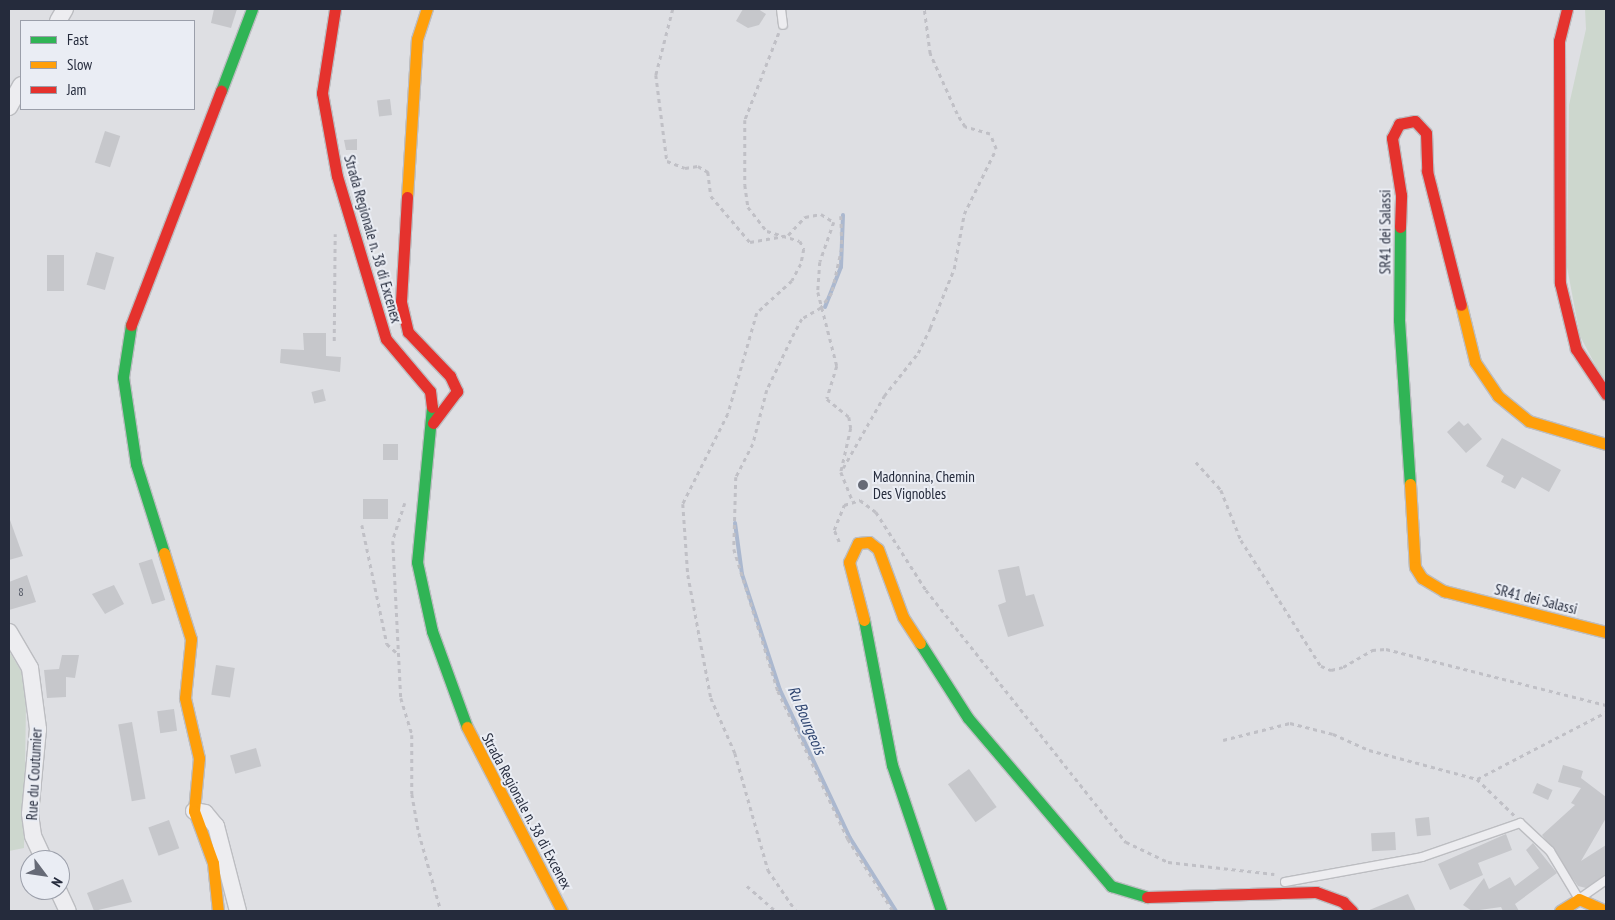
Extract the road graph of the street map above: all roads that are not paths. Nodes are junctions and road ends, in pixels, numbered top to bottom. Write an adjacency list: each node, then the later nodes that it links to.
1 (66, 9): 7 (street)
2 (252, 9): 16 (main road)
3 (335, 9): 12 (main road, Strada Regionale n. 38 di Excenex)
4 (427, 9): 12 (main road)
5 (780, 9): 8 (lane)
6 (1567, 9): 11 (main road)
7 (59, 20)
8 (782, 25)
9 (20, 87): 10 (street)
10 (9, 107)
11 (1606, 394)
12 (433, 423): 23 (main road, Strada Regionale n. 38 di Excenex)
13 (1606, 444): 15 (main road, SR41 dei Salassi)
14 (9, 632): 17 (street, Rue du Coutumier)
15 (1606, 632)
16 (194, 811): 21 (main road); 22 (street)
17 (39, 850)
18 (1606, 880): 20 (lane)
19 (1286, 888): 20 (lane); 24 (main road); 25 (main road)
20 (1579, 899): 26 (main road); 27 (main road)
21 (218, 911)
22 (238, 911)
23 (562, 911)
24 (941, 911)
25 (1352, 911)
26 (1560, 911)
27 (1606, 911)

